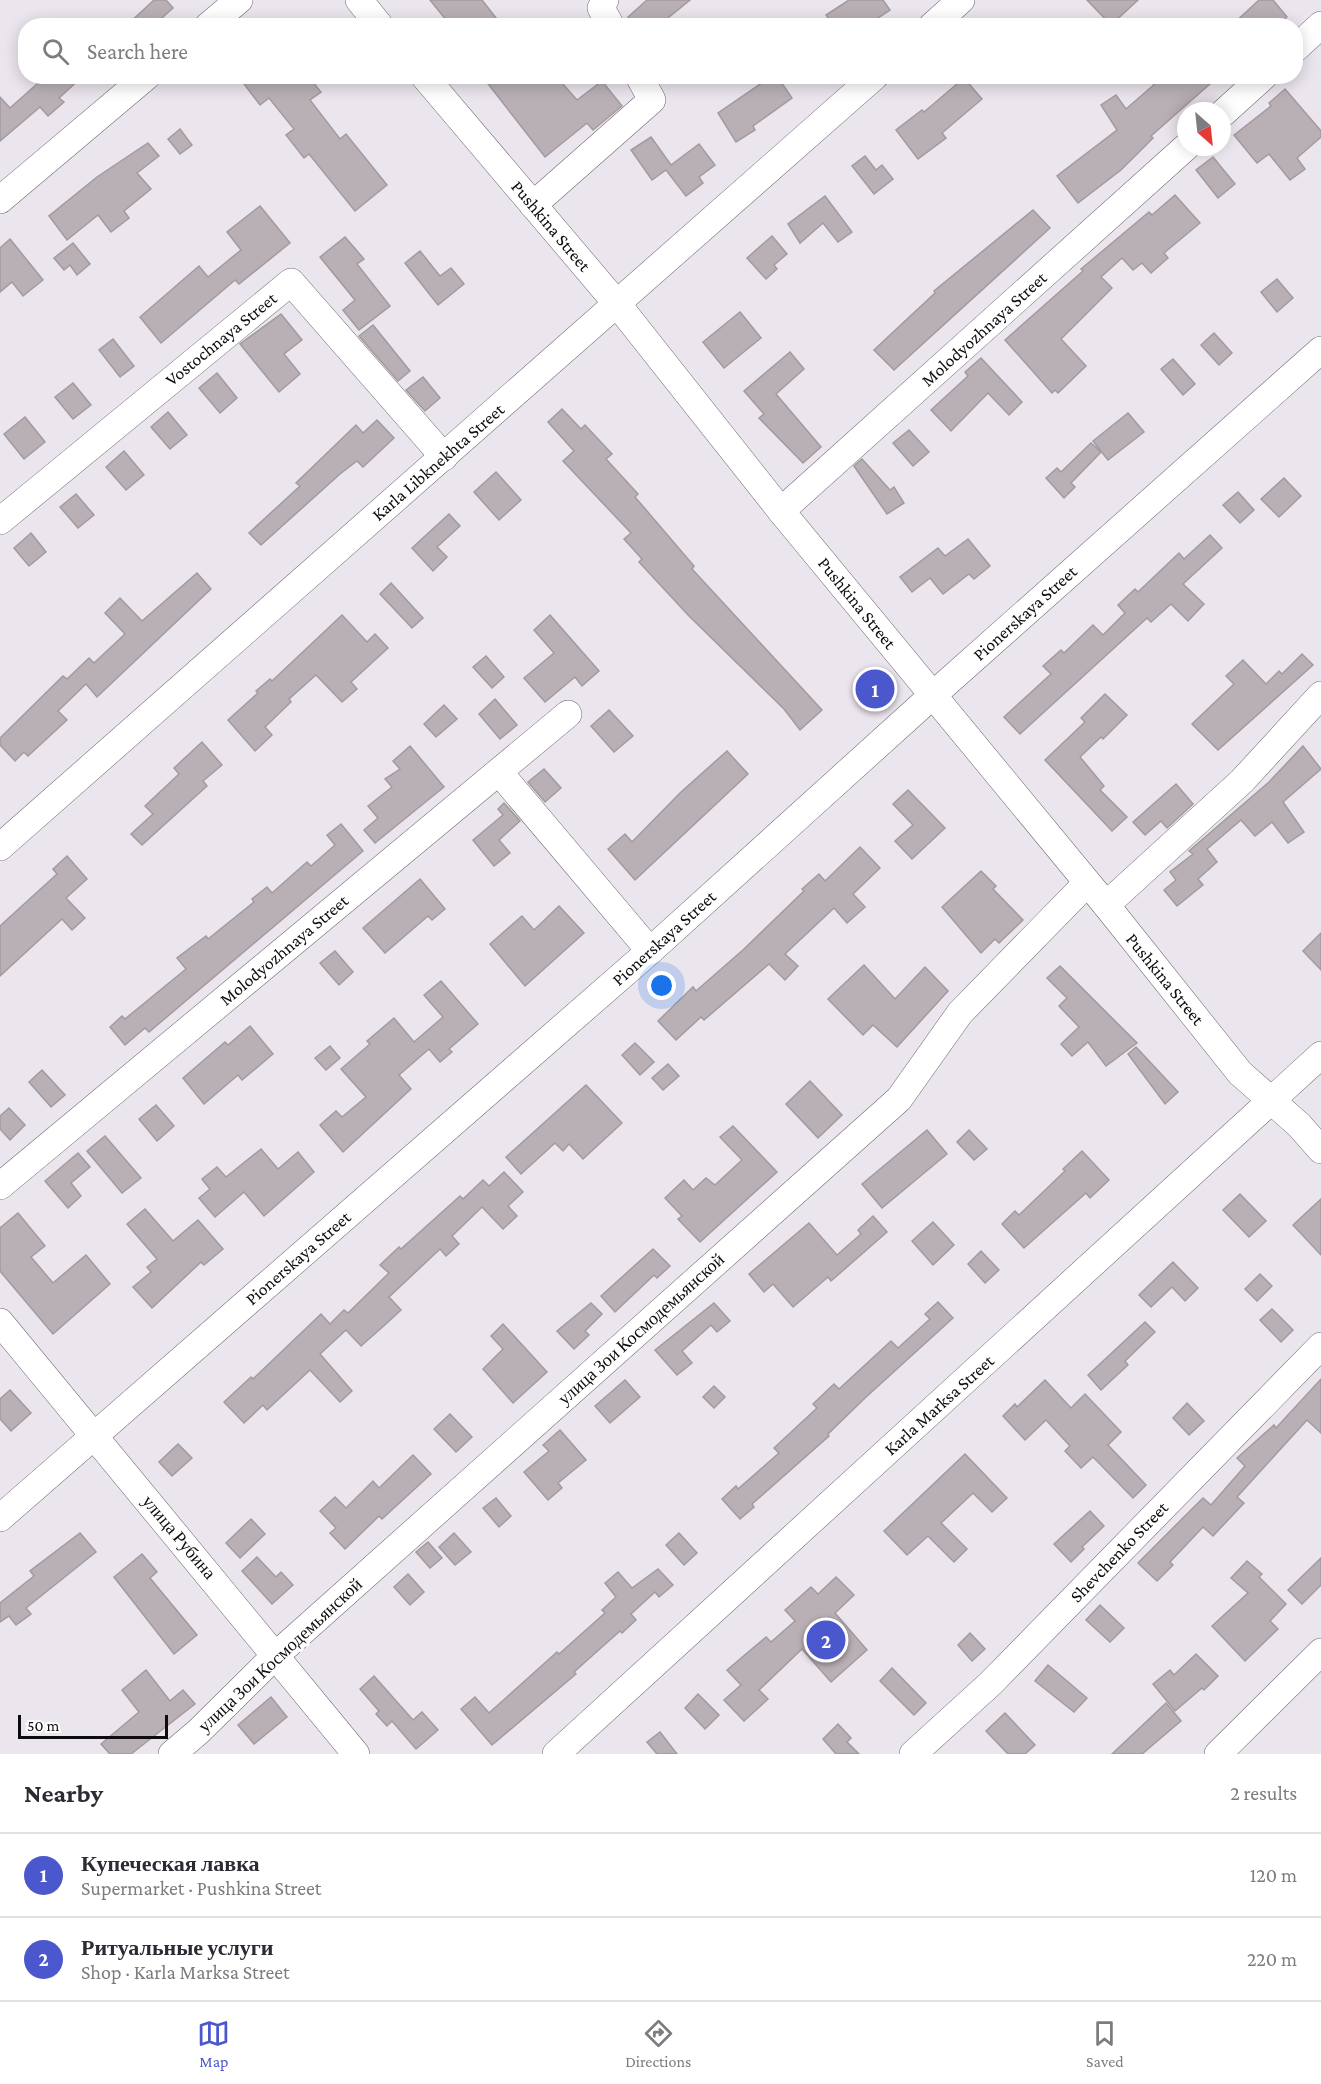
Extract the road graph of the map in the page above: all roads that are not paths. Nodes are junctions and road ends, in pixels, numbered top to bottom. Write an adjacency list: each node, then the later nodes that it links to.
1 (239, 0): 5 (street)
2 (359, 0): 6 (street)
3 (605, 0): 7 (street)
4 (961, 0): 8 (street)
5 (218, 18)
6 (374, 18)
7 (607, 18)
8 (941, 18)
9 (1321, 25): 10 (street)
10 (1303, 42)
11 (138, 84): 18 (street)
12 (431, 84): 19 (street, Pushkina Street)
13 (643, 84): 19 (street)
14 (866, 84): 20 (street, Karla Libknekhta Street)
15 (1255, 84): 16 (street)
16 (1231, 106)
17 (1177, 155): 23 (street, Molodyozhnaya Street)
18 (0, 200)
19 (532, 205): 20 (street, Pushkina Street)
20 (618, 305): 22 (street, Karla Libknekhta Street); 23 (street, Pushkina Street)
21 (1321, 350): 25 (street, Pionerskaya Street)
22 (444, 457): 24 (street, Vostochnaya Street); 29 (street, Karla Libknekhta Street)
23 (781, 511): 25 (street, Pushkina Street)
24 (0, 521)
25 (933, 695): 30 (street, Pushkina Street); 32 (street, Pionerskaya Street)
26 (1321, 695): 31 (street)
27 (568, 714): 28 (street, Molodyozhnaya Street)
28 (499, 772): 32 (street); 36 (street, Molodyozhnaya Street)
29 (0, 847)
30 (1087, 883): 31 (street, Pushkina Street); 42 (street, улица Зои Космодемьянской)
31 (1106, 905): 34 (street, Pushkina Street)
32 (650, 951): 39 (street, Pionerskaya Street)
33 (1321, 1055): 34 (street, Karla Marksa Street)
34 (1271, 1103): 35 (street, Pushkina Street); 45 (street, Karla Marksa Street)
35 (1321, 1150)
36 (0, 1186)
37 (0, 1322): 39 (street, улица Рубина)
38 (1321, 1346): 46 (street, Shevchenko Street)
39 (94, 1436): 40 (street, Pionerskaya Street); 42 (street, улица Рубина)
40 (0, 1518)
41 (1321, 1652): 47 (street)
42 (276, 1654): 43 (street, улица Зои Космодемьянской); 44 (street, улица Рубина)
43 (172, 1754)
44 (356, 1754)
45 (556, 1754)
46 (913, 1754)
47 (1218, 1754)

